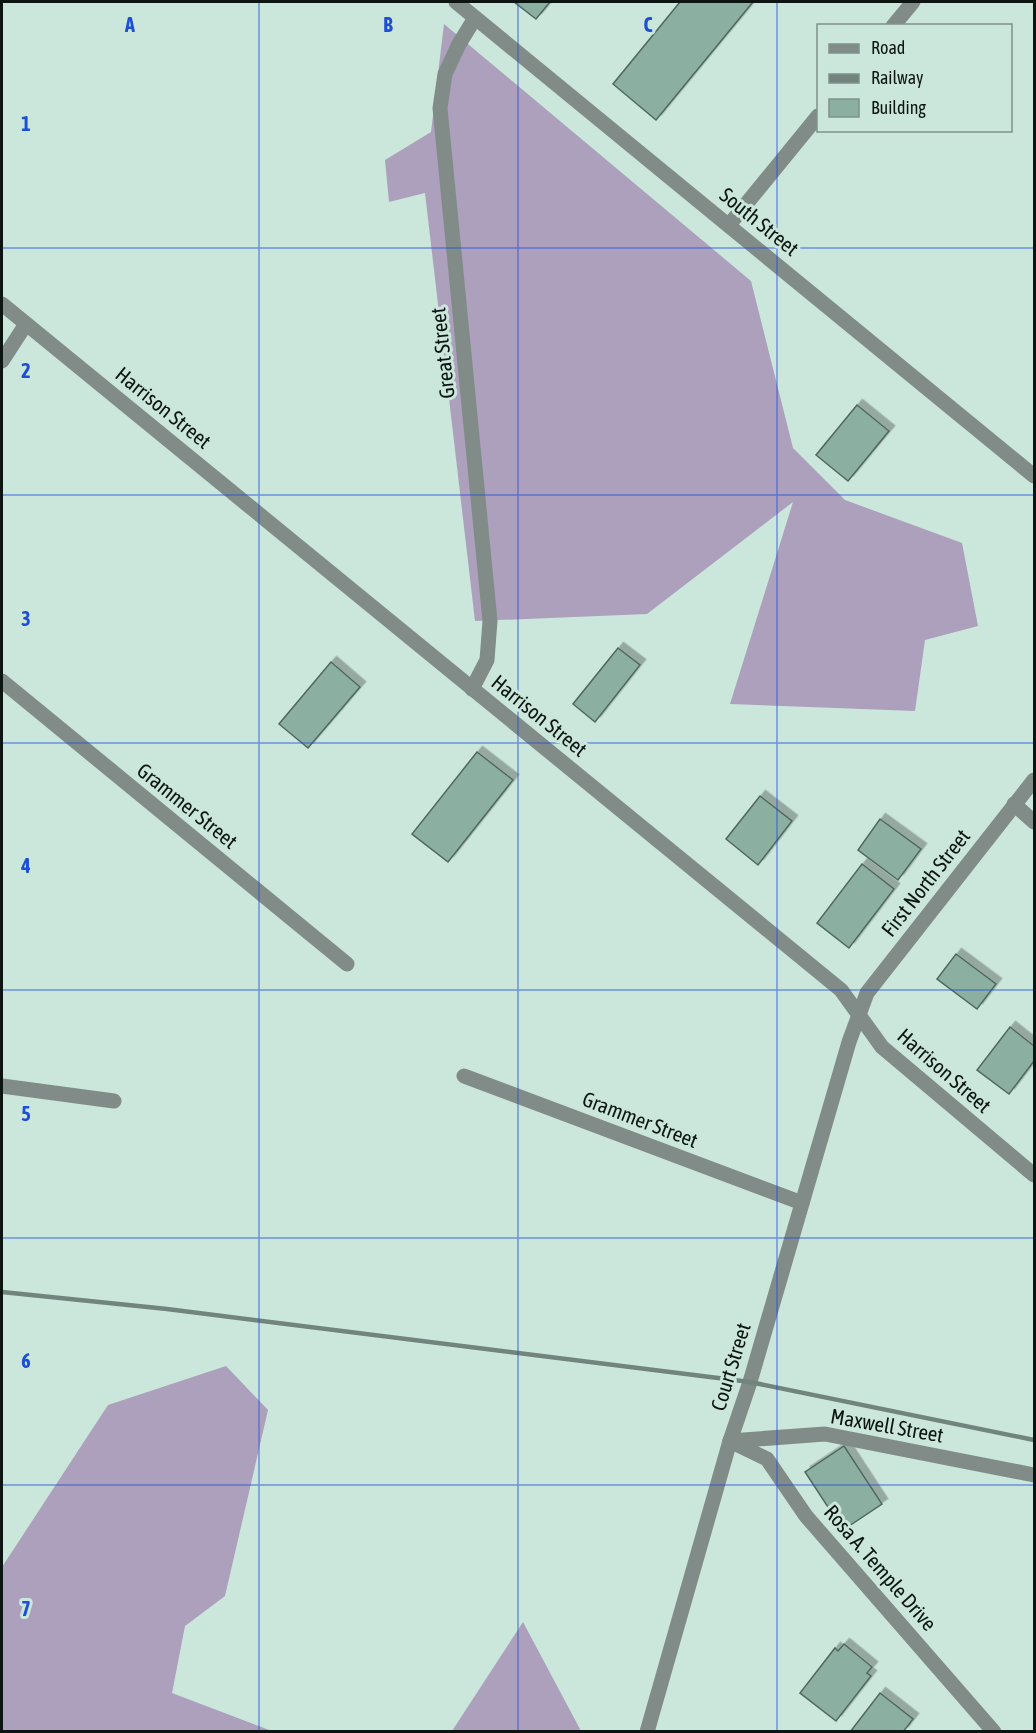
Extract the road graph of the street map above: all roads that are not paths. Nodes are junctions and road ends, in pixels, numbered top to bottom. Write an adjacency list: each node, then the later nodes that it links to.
1 (456, 2): 3 (street, South Street)
2 (913, 2): 4 (street)
3 (476, 18): 6 (street, South Street); 12 (street, Great Street)
4 (895, 24)
5 (817, 118): 6 (street)
6 (729, 225): 10 (street, South Street)
7 (2, 304): 8 (street, Harrison Street)
8 (26, 324): 9 (street); 12 (street, Harrison Street)
9 (2, 362)
10 (1035, 476)
11 (2, 681): 16 (street, Grammer Street)
12 (472, 688): 17 (street, Harrison Street)
13 (1035, 780): 14 (street, First North Street)
14 (1014, 804): 15 (street); 17 (street, First North Street)
15 (1035, 822)
16 (346, 964)
17 (859, 1016): 21 (street, Harrison Street); 22 (street, Court Street)
18 (464, 1076): 22 (street, Grammer Street)
19 (2, 1086): 20 (street)
20 (114, 1101)
21 (1035, 1175)
22 (802, 1203): 23 (street, Court Street)
23 (730, 1441): 24 (street, Maxwell Street); 25 (street, Court Street); 26 (street, Rosa A. Temple Drive)
24 (1035, 1475)
25 (647, 1731)
26 (994, 1731)

